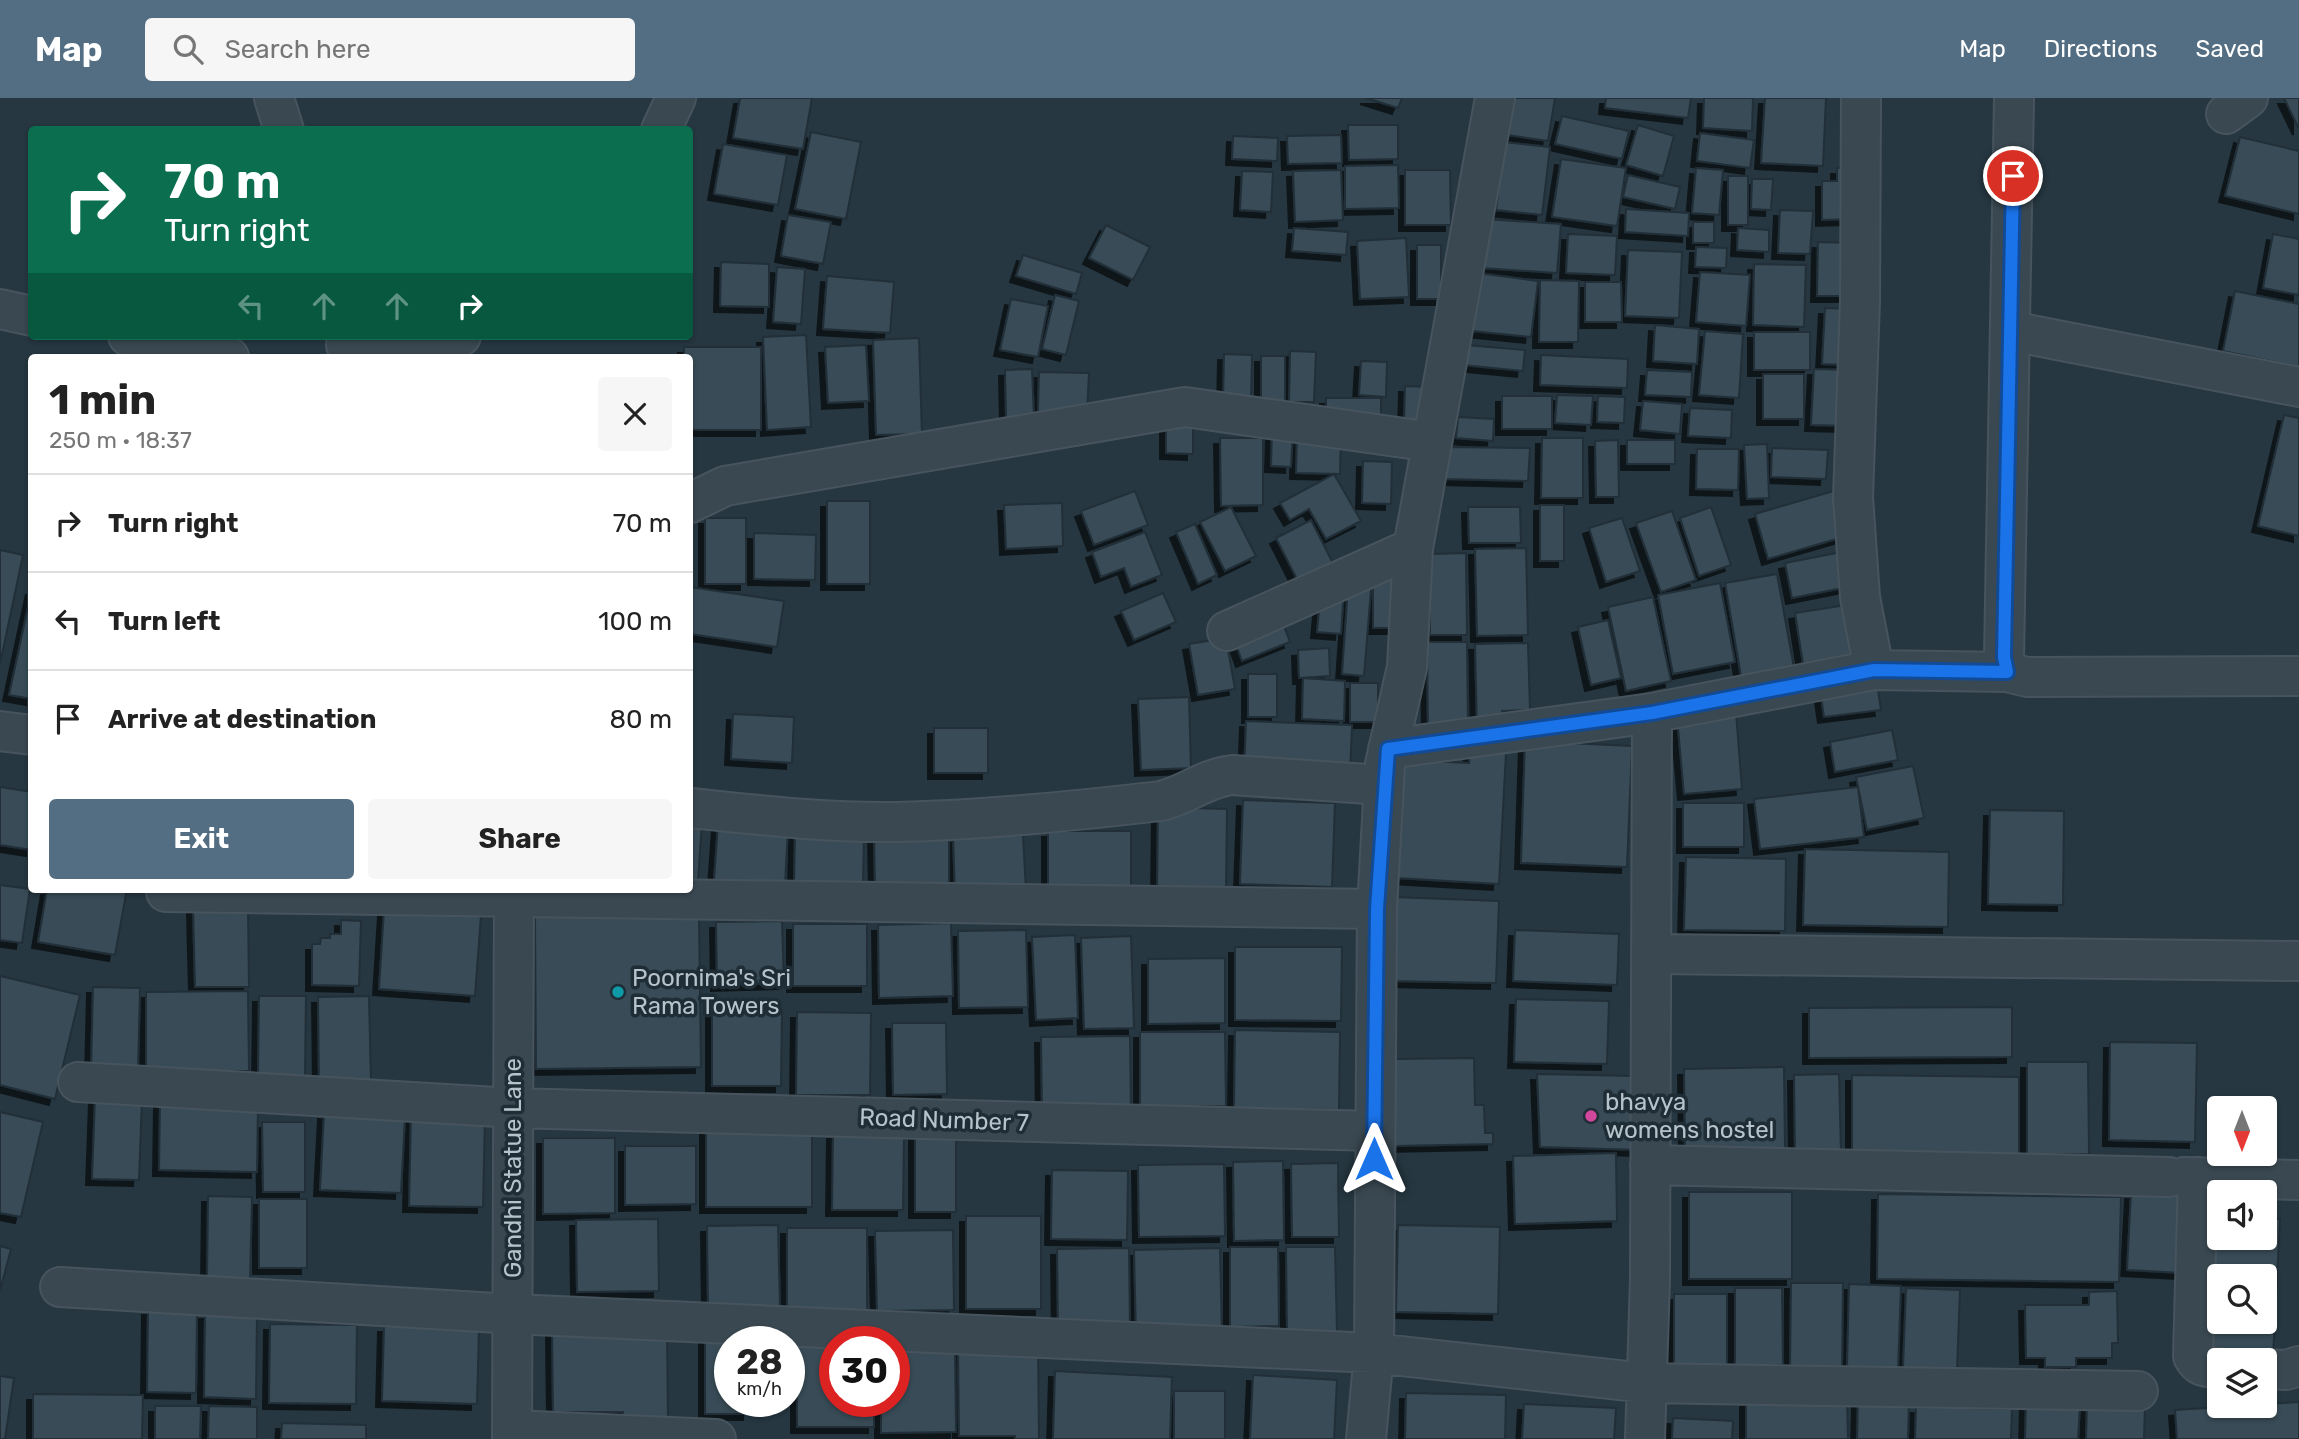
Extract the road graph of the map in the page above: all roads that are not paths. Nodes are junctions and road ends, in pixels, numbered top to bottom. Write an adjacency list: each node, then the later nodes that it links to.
1 (274, 98): 6 (street)
2 (676, 98): 7 (street)
3 (1495, 98): 16 (street)
4 (1861, 98): 20 (street)
5 (2014, 98): 10 (street)
6 (283, 126)
7 (663, 126)
8 (0, 309): 9 (street)
9 (28, 315)
10 (2011, 331): 15 (street); 21 (street)
11 (147, 340): 14 (street)
12 (415, 340): 13 (street)
13 (347, 346)
14 (215, 354)
15 (2299, 387)
16 (1432, 442): 17 (street); 18 (street)
17 (693, 502)
18 (1413, 548): 19 (street); 26 (street)
19 (1227, 631)
20 (1874, 670): 21 (street); 23 (street)
21 (2007, 672): 22 (street)
22 (2299, 677)
23 (1652, 713): 26 (street); 31 (street)
24 (0, 731): 25 (street)
25 (28, 734)
26 (1386, 767): 27 (street); 30 (street)
27 (693, 808)
28 (236, 893): 29 (street)
29 (514, 897): 30 (street); 34 (street, Gandhi Statue Lane)
30 (1377, 909): 35 (street)
31 (1653, 954): 32 (street); 36 (street)
32 (2299, 961)
33 (78, 1082): 34 (street, Road Number 7)
34 (513, 1108): 35 (street, Road Number 7); 40 (street, Gandhi Statue Lane)
35 (1374, 1131): 41 (street)
36 (1650, 1165): 37 (street); 45 (street)
37 (2184, 1177): 38 (street); 42 (street)
38 (2299, 1180)
39 (61, 1287): 40 (street)
40 (513, 1314): 41 (street); 47 (street, Gandhi Statue Lane)
41 (1374, 1353): 45 (street); 49 (street)
42 (2207, 1366)
43 (2299, 1366): 44 (street)
44 (2277, 1370)
45 (1646, 1383): 46 (street); 50 (street)
46 (2138, 1391)
47 (512, 1435): 48 (street)
48 (716, 1439)
49 (1366, 1439)
50 (1645, 1439)

